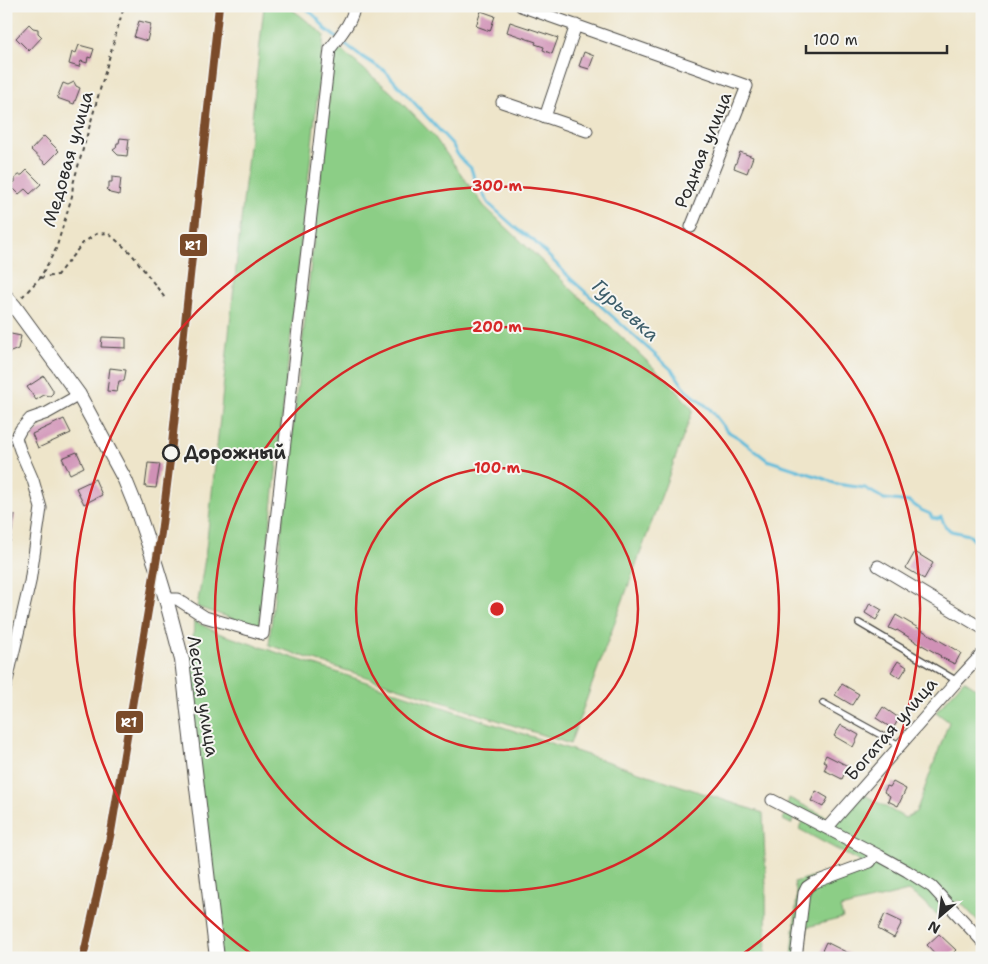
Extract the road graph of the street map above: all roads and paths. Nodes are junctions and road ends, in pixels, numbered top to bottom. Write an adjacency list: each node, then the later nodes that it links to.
1 (124, 6): 9 (path, Медовая улица)
2 (354, 6): 14 (street)
3 (522, 6): 4 (street)
4 (576, 26): 6 (street); 8 (street, Родная улица)
5 (502, 102): 6 (street)
6 (545, 117): 7 (street)
7 (587, 131)
8 (691, 227)
9 (40, 278): 10 (path); 11 (path, Медовая улица)
10 (165, 298)
11 (10, 302): 12 (street, Лесная улица)
12 (79, 395): 14 (street, Лесная улица); 19 (street)
13 (878, 566): 16 (street)
14 (166, 599): 26 (street, Лесная улица)
15 (859, 623): 18 (lane)
16 (982, 628)
17 (982, 654): 18 (street, Богатая улица)
18 (957, 681): 21 (street, Богатая улица)
19 (6, 685)
20 (823, 703): 21 (lane)
21 (899, 746): 23 (street, Богатая улица)
22 (772, 800): 23 (street)
23 (827, 828): 24 (street)
24 (876, 854): 25 (street); 27 (street)
25 (982, 940)
26 (217, 958)
27 (796, 958)

